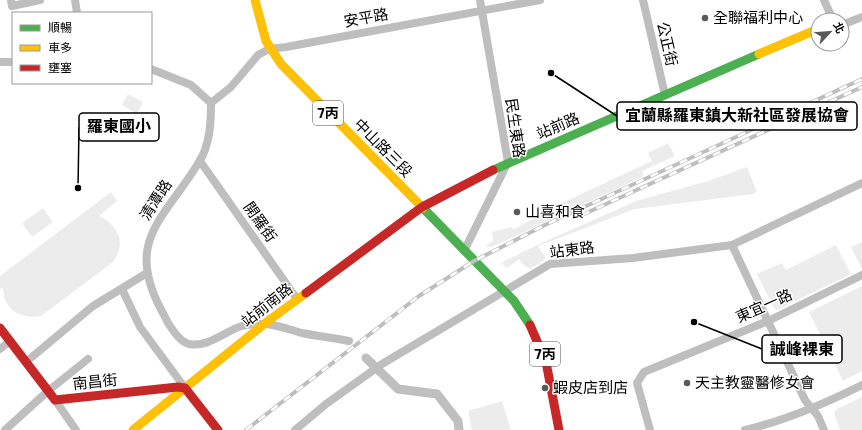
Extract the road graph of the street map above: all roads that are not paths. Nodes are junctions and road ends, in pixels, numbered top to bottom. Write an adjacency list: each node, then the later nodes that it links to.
1 (11, 0): 2 (street)
2 (40, 0)
3 (75, 0): 10 (street)
4 (255, 0): 15 (street, 中山路三段 / 7丙)
5 (480, 0): 9 (street, 民生東路)
6 (540, 0): 9 (street, 安平路)
7 (643, 0): 19 (street, 公正街)
8 (824, 0): 11 (street)
9 (482, 11): 15 (street, 安平路); 22 (street, 民生東路)
10 (77, 12)
11 (829, 12)
12 (862, 17): 13 (street)
13 (850, 22)
14 (810, 32): 19 (street, 站前路)
15 (269, 49): 20 (street); 24 (street, 中山路三段 / 7丙)
16 (0, 62): 17 (street)
17 (12, 62)
18 (152, 69): 20 (street)
19 (665, 95): 22 (street, 站前路)
20 (212, 103): 21 (street, 清潭路)
21 (200, 161): 27 (street, 清潭路); 31 (street, 開羅街)
22 (508, 162): 24 (street, 站前路); 26 (street, 民生東路)
23 (862, 182): 25 (street, 站東路)
24 (422, 207): 26 (street, 中山路三段 / 7丙); 31 (street, 站前南路)
25 (732, 245): 30 (street, 站東路); 32 (street)
26 (464, 250): 30 (street, 7丙)
27 (147, 273): 29 (street); 33 (street, 清潭路)
28 (862, 275): 32 (street, 東宜一路)
29 (122, 289): 39 (street); 41 (street)
30 (503, 290): 49 (street, 站東路); 50 (street, 7丙)
31 (297, 299): 33 (street, 站前南路)
32 (768, 321): 44 (street); 51 (street, 東宜一路)
33 (264, 324): 36 (street, 清潭路); 41 (street, 站前南路)
34 (0, 328): 35 (street, 南昌街)
35 (10, 341): 37 (street); 39 (street, 南昌街)
36 (349, 341)
37 (0, 349)
38 (88, 359): 42 (street)
39 (26, 362): 42 (street, 南昌街)
40 (862, 385): 44 (street)
41 (185, 388): 43 (street, 南昌街); 47 (street, 站前南路); 48 (street)
42 (48, 391): 43 (street, 南昌街); 45 (street)
43 (55, 400): 46 (street)
44 (812, 409): 52 (street); 53 (street)
45 (5, 430)
46 (76, 430)
47 (133, 430)
48 (218, 430)
49 (295, 430)
50 (559, 430)
51 (650, 430)
52 (745, 430)
53 (824, 430)

